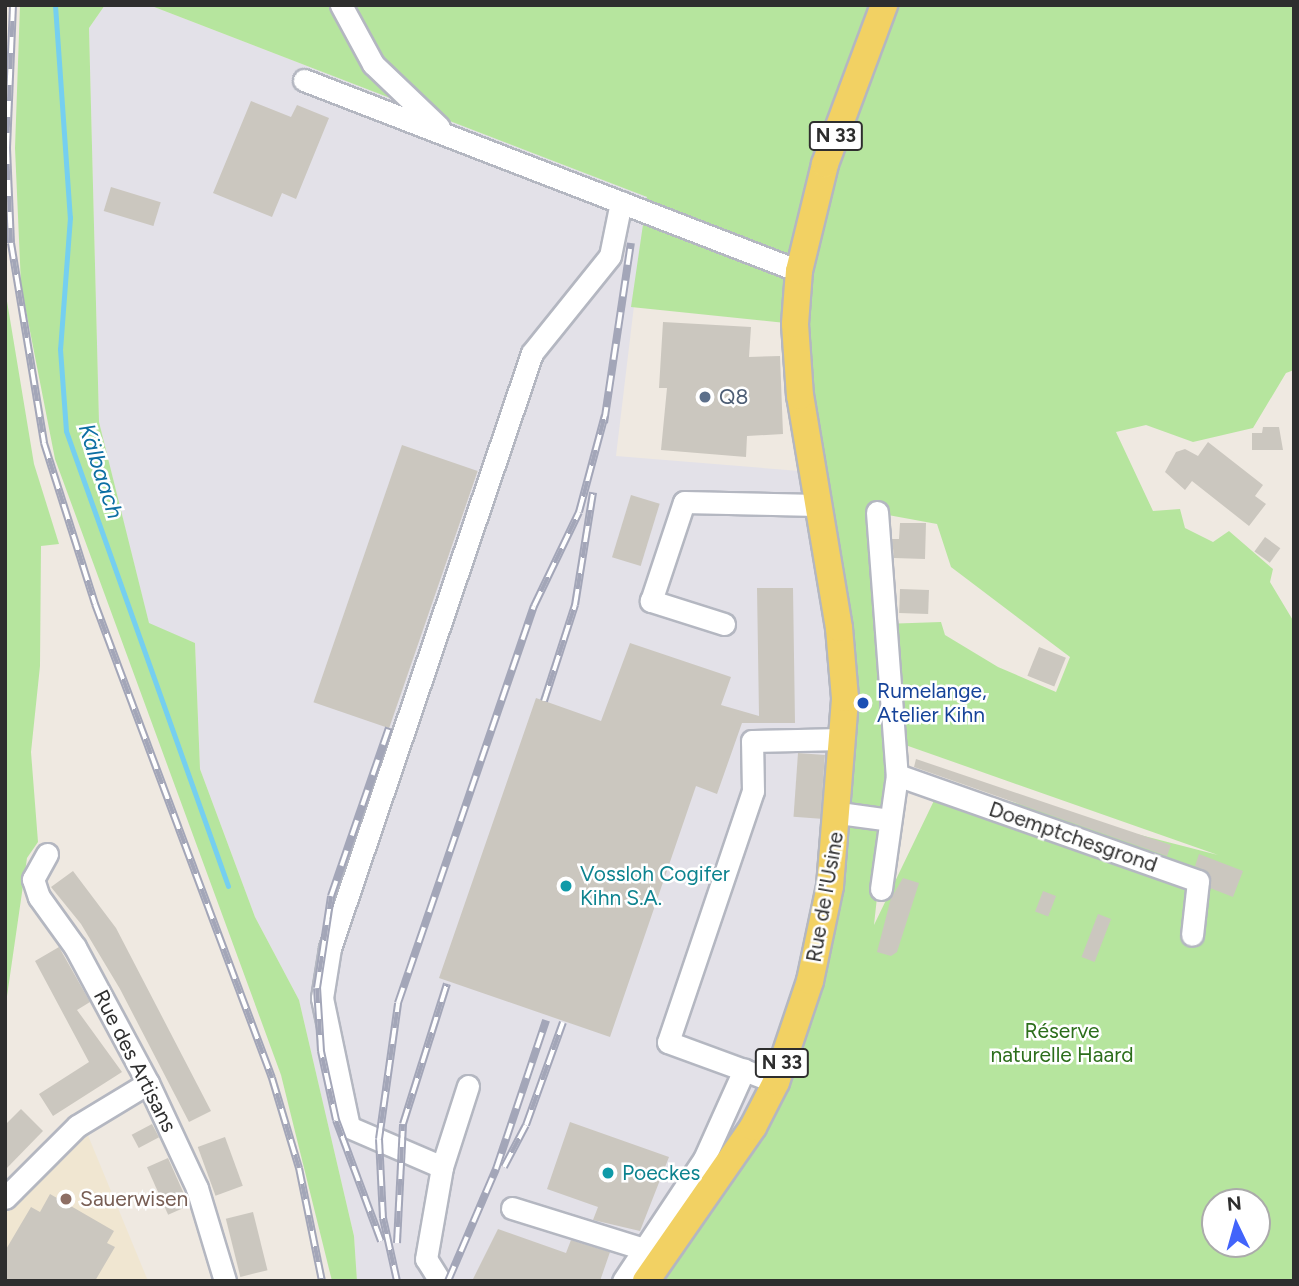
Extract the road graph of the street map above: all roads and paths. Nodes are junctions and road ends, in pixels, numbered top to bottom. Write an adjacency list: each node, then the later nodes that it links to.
1 (341, 5): 4 (street)
2 (884, 5): 6 (main road, N 33)
3 (304, 80): 4 (street)
4 (448, 136): 5 (street)
5 (621, 202): 6 (street); 21 (street)
6 (799, 271): 7 (main road, Rue de l'Usine / N 33)
7 (817, 505): 9 (street); 10 (main road, Rue de l'Usine / N 33)
8 (877, 512): 11 (street)
9 (724, 624)
10 (843, 739): 12 (main road, Rue de l'Usine / N 33); 17 (street)
11 (897, 775): 13 (street); 16 (street, Doemptchesgrond)
12 (839, 813): 13 (street); 18 (main road, Rue de l'Usine / N 33)
13 (890, 820): 15 (street)
14 (47, 854): 19 (street, Rue des Artisans)
15 (881, 889)
16 (1192, 935)
17 (744, 1070): 18 (street); 24 (street)
18 (776, 1082): 28 (main road, Rue de l'Usine / N 33)
19 (148, 1083): 22 (street); 25 (street, Rue des Artisans)
20 (468, 1086): 21 (street)
21 (442, 1167): 26 (street)
22 (5, 1198)
23 (512, 1208): 24 (street)
24 (644, 1248): 27 (street)
25 (225, 1281)
26 (440, 1281)
27 (623, 1281)
28 (646, 1281)

